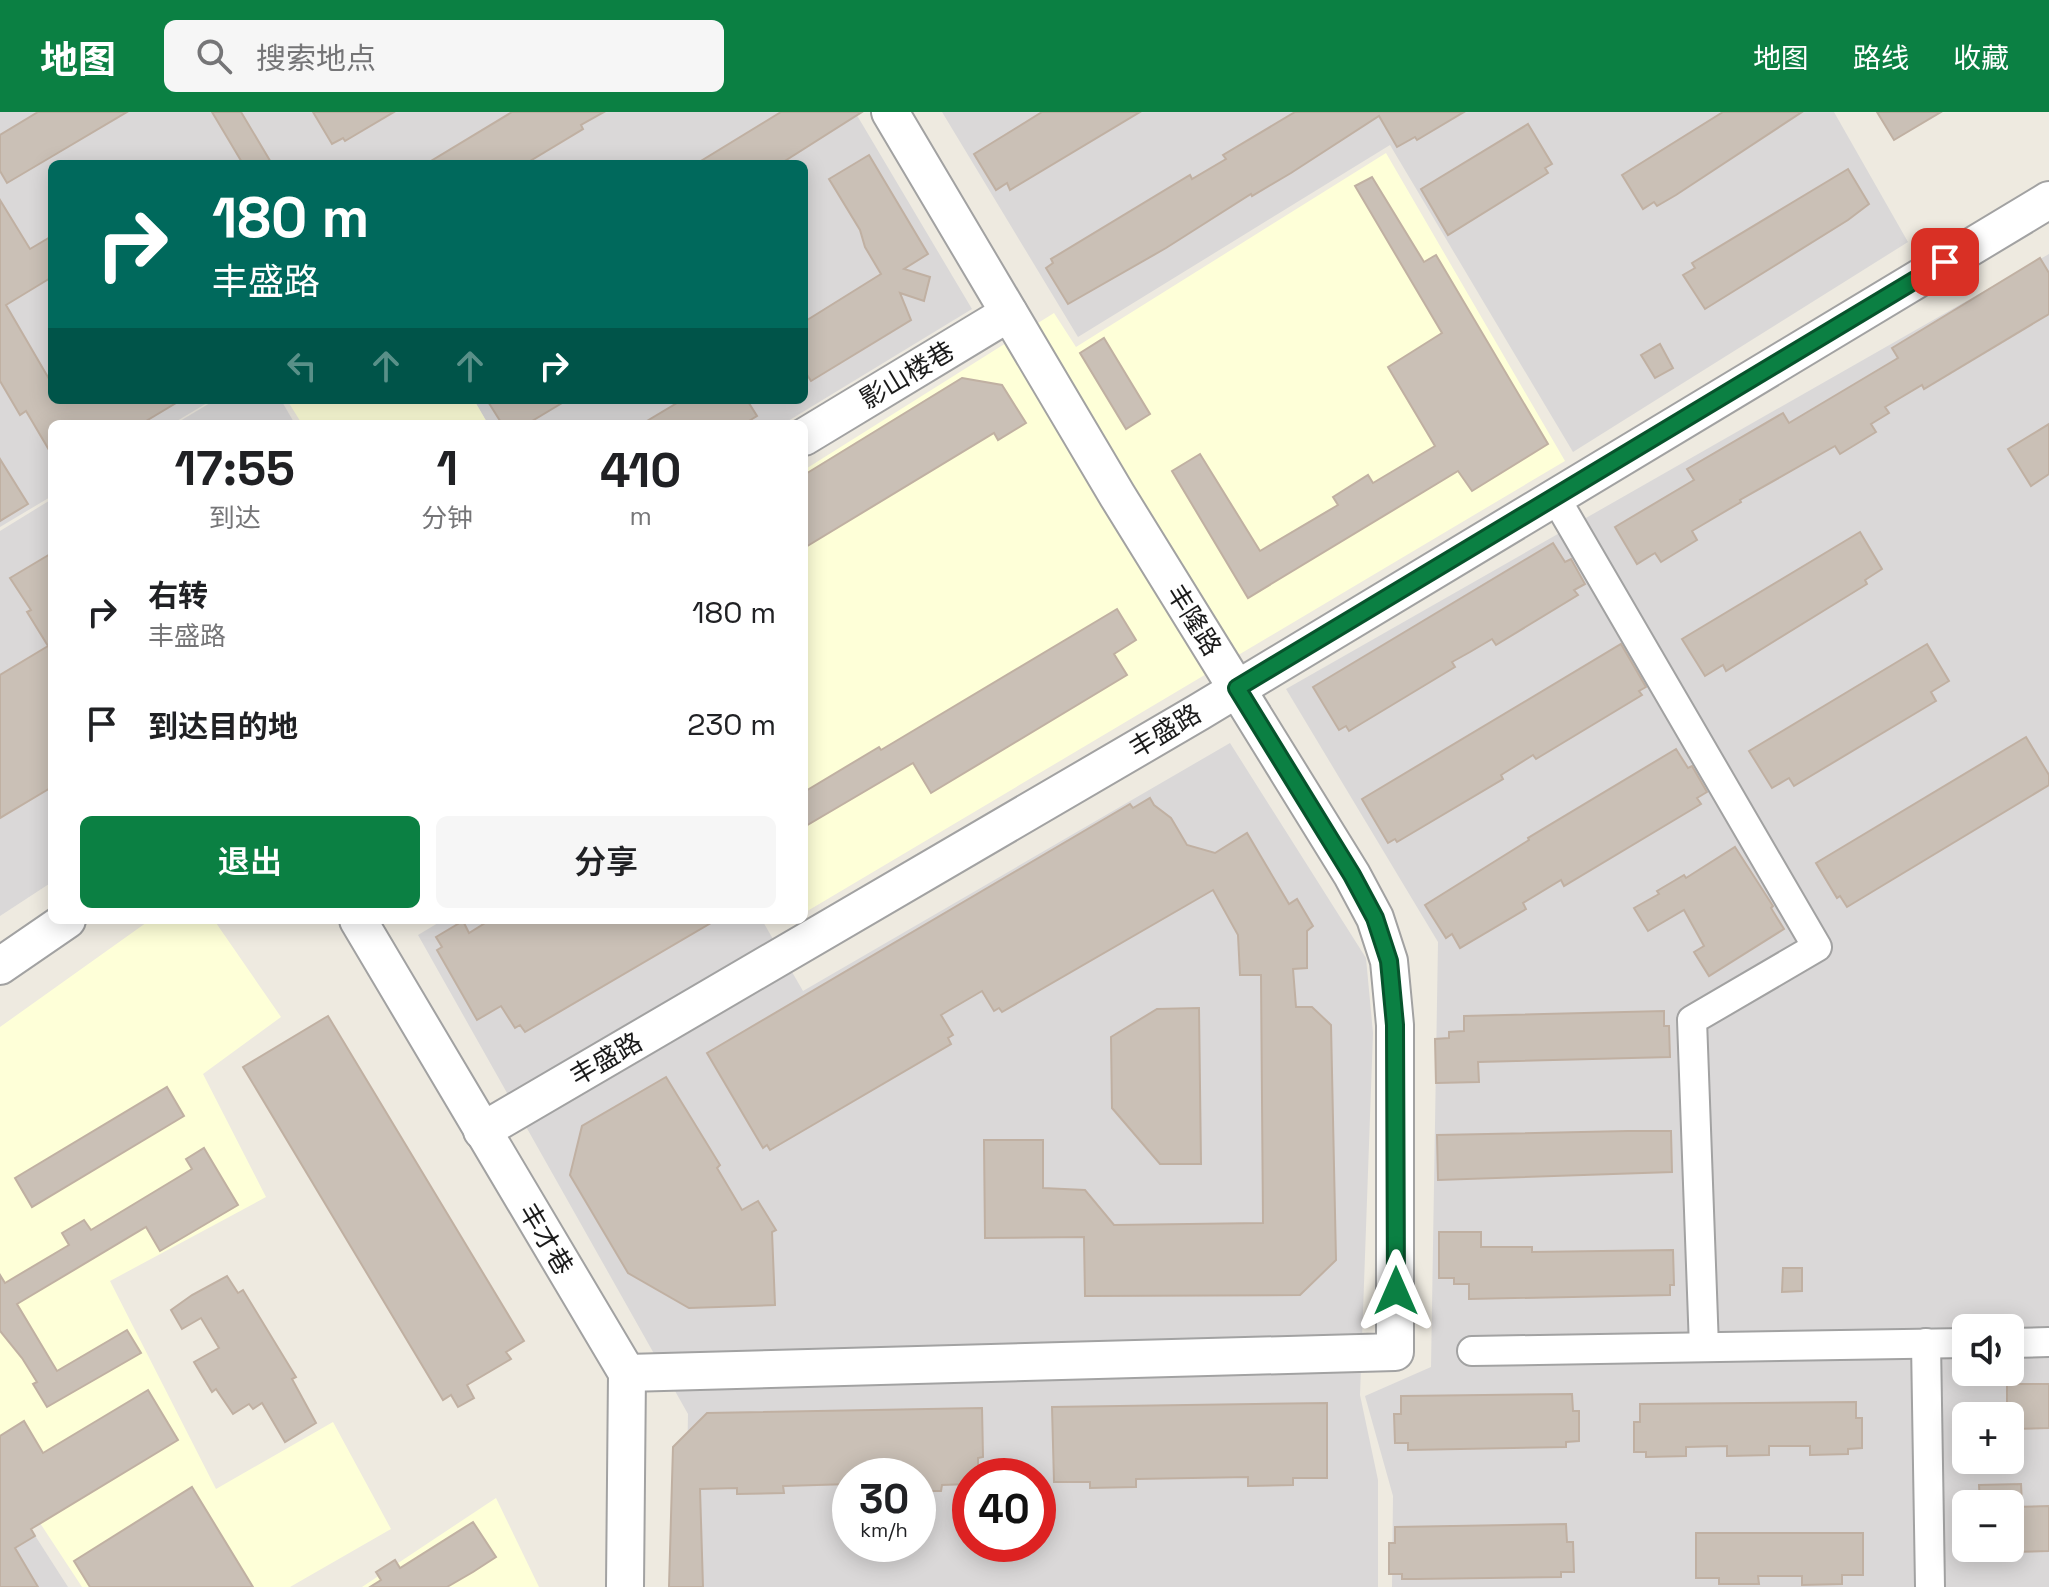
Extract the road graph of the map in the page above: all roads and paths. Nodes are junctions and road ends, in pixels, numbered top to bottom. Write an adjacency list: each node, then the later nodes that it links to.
1 (890, 112): 3 (street, 丰隆路)
2 (2049, 200): 5 (street, 丰盛路)
3 (1009, 313): 4 (street, 影山楼巷); 6 (street, 丰隆路)
4 (808, 435)
5 (1555, 497): 6 (street, 丰盛路); 15 (street)
6 (1237, 688): 10 (street, 丰盛路); 17 (street, 丰隆路)
7 (61, 924): 9 (street)
8 (360, 924): 10 (street, 丰才巷)
9 (0, 966)
10 (482, 1131): 17 (street, 丰才巷)
11 (2049, 1342): 14 (street)
12 (1926, 1343): 13 (street); 15 (street); 19 (street)
13 (1952, 1343)
14 (2024, 1343)
15 (1704, 1347): 16 (street)
16 (1472, 1351)
17 (627, 1373): 18 (street)
18 (625, 1587)
19 (1930, 1587)

